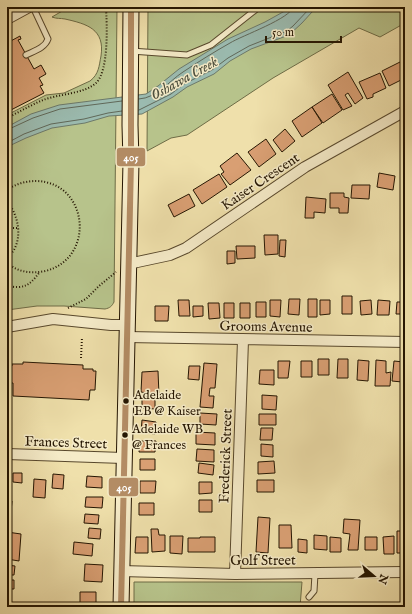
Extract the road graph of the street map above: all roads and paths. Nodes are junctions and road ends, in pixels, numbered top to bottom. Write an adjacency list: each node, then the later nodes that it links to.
1 (29, 7): 6 (street)
2 (33, 7): 8 (lane)
3 (106, 7): 10 (path)
4 (131, 7): 7 (main road)
5 (259, 7): 7 (lane)
6 (7, 18)
7 (130, 51): 19 (main road)
8 (26, 55)
9 (405, 111): 19 (street, Kaiser Crescent)
10 (7, 118)
11 (7, 190): 20 (path)
12 (7, 201): 14 (path)
13 (7, 228): 14 (path)
14 (18, 228): 16 (path)
15 (7, 252): 16 (path)
16 (11, 255): 17 (path)
17 (7, 258)
18 (7, 263): 20 (path)
19 (122, 268): 22 (path); 24 (main road)
20 (39, 273): 21 (path)
21 (7, 286)
22 (68, 308)
23 (7, 327): 24 (street)
24 (127, 331): 26 (street, Grooms Avenue); 30 (main road)
25 (82, 337): 28 (path)
26 (243, 340): 27 (street, Grooms Avenue); 33 (street, Frederick Street)
27 (405, 342)
28 (81, 358)
29 (7, 454): 30 (street, Frances Street)
30 (123, 458): 31 (main road)
31 (121, 571): 33 (street, Golf Street); 37 (main road)
32 (405, 572): 34 (street, Golf Street)
33 (235, 574): 34 (street, Golf Street)
34 (315, 574): 35 (lane)
35 (309, 597)
36 (185, 606): 38 (path); 39 (path)
37 (120, 607)
38 (160, 607)
39 (244, 607): 40 (path)
40 (271, 607)

